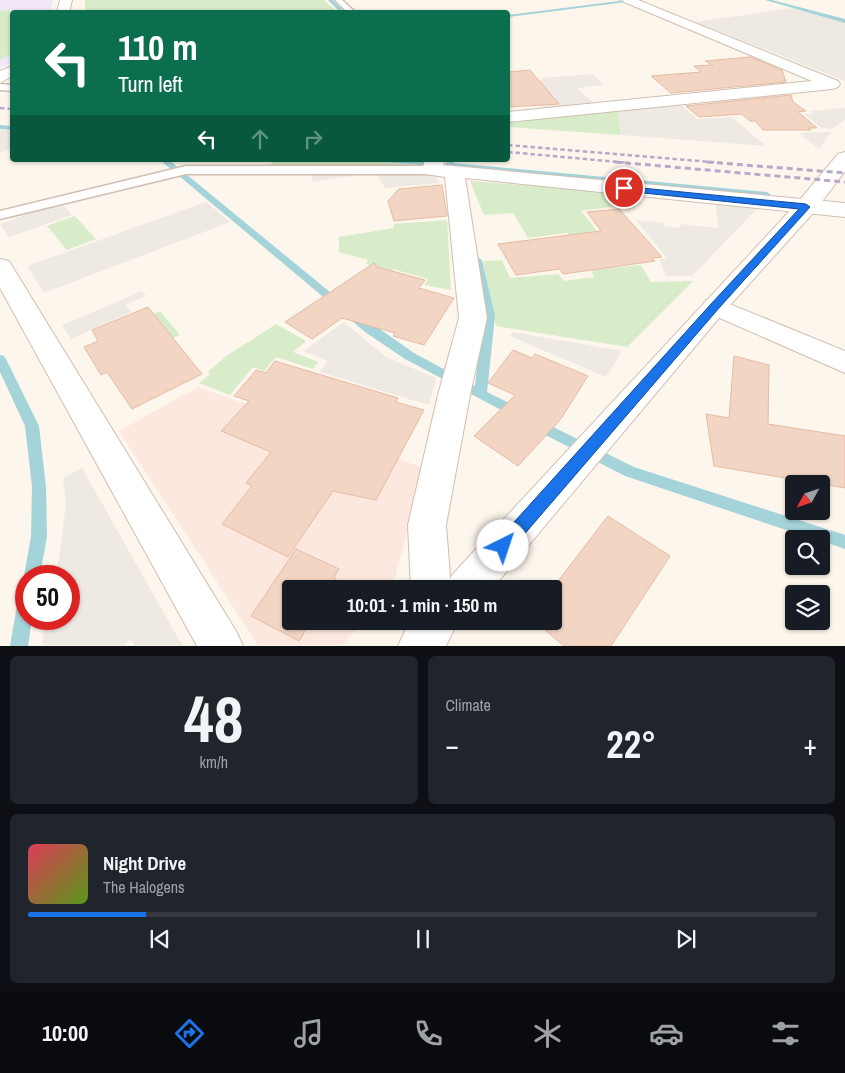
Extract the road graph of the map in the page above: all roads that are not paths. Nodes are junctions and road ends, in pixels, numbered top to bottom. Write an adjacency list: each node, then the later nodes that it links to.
1 (338, 0): 3 (lane)
2 (628, 0): 4 (street)
3 (349, 10)
4 (839, 86): 5 (street)
5 (510, 117)
6 (845, 158): 9 (street)
7 (438, 167): 8 (lane); 9 (street); 15 (street)
8 (186, 170): 11 (lane)
9 (806, 207): 10 (street); 13 (street)
10 (845, 210)
11 (0, 215)
12 (0, 266): 17 (street)
13 (715, 306): 14 (street); 16 (street)
14 (845, 363)
15 (429, 580)
16 (474, 580)
17 (222, 646)

